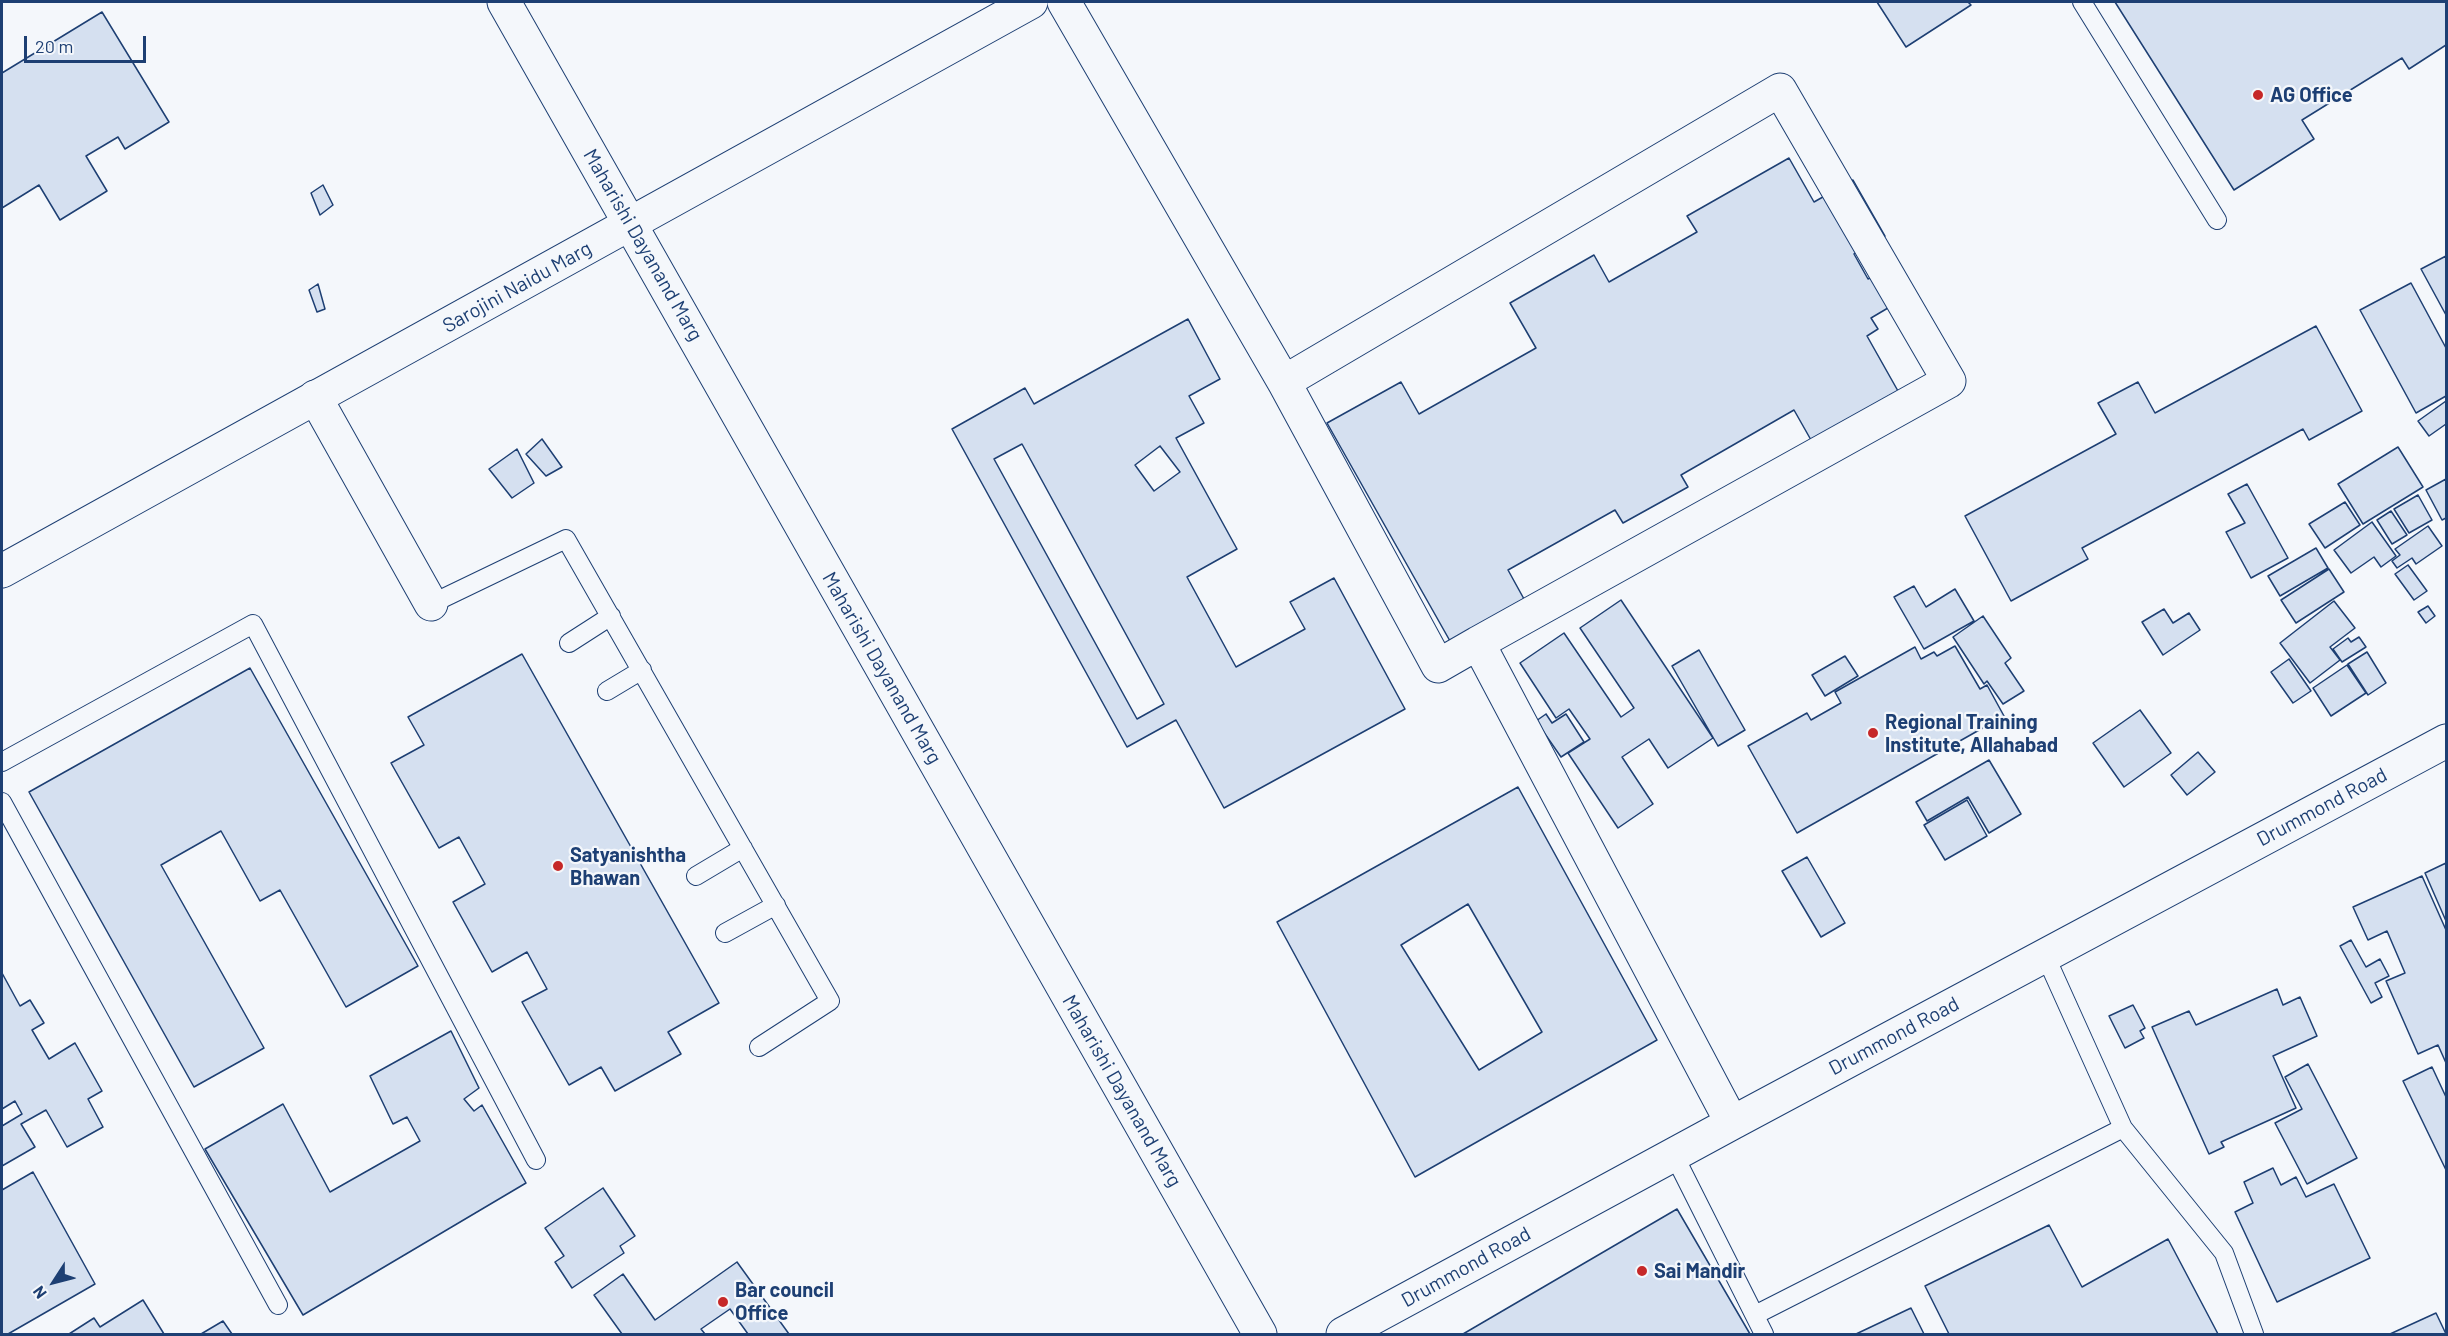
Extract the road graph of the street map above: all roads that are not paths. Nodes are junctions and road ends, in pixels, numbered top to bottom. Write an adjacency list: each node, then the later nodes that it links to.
1 (504, 2): 6 (street, Maharishi Dayanand Marg)
2 (1031, 2): 6 (street, Sarojini Naidu Marg)
3 (1064, 2): 7 (street)
4 (2082, 2): 5 (lane)
5 (2217, 220)
6 (631, 224): 8 (street, Sarojini Naidu Marg); 31 (street, Maharishi Dayanand Marg)
7 (1284, 382): 13 (street); 13 (street)
8 (315, 398): 9 (street, Sarojini Naidu Marg); 10 (street)
9 (2, 571)
10 (432, 604): 11 (lane)
11 (611, 616): 12 (lane); 14 (lane)
12 (570, 643)
13 (1478, 643): 25 (street)
14 (642, 670): 15 (lane); 19 (lane)
15 (607, 691)
16 (2446, 741): 23 (street, Drummond Road)
17 (2, 762): 28 (lane)
18 (2, 802): 29 (lane)
19 (743, 848): 20 (lane); 21 (lane)
20 (696, 876)
21 (776, 905): 22 (lane); 24 (lane)
22 (725, 933)
23 (2045, 955): 25 (street, Drummond Road); 26 (lane)
24 (759, 1047)
25 (1732, 1122): 27 (street, Drummond Road)
26 (2123, 1128): 30 (lane); 34 (lane)
27 (1674, 1155): 30 (lane); 32 (street, Drummond Road)
28 (536, 1160)
29 (278, 1305)
30 (1755, 1315): 33 (lane)
31 (1260, 1335)
32 (1343, 1335)
33 (1764, 1335)
34 (2254, 1335)

